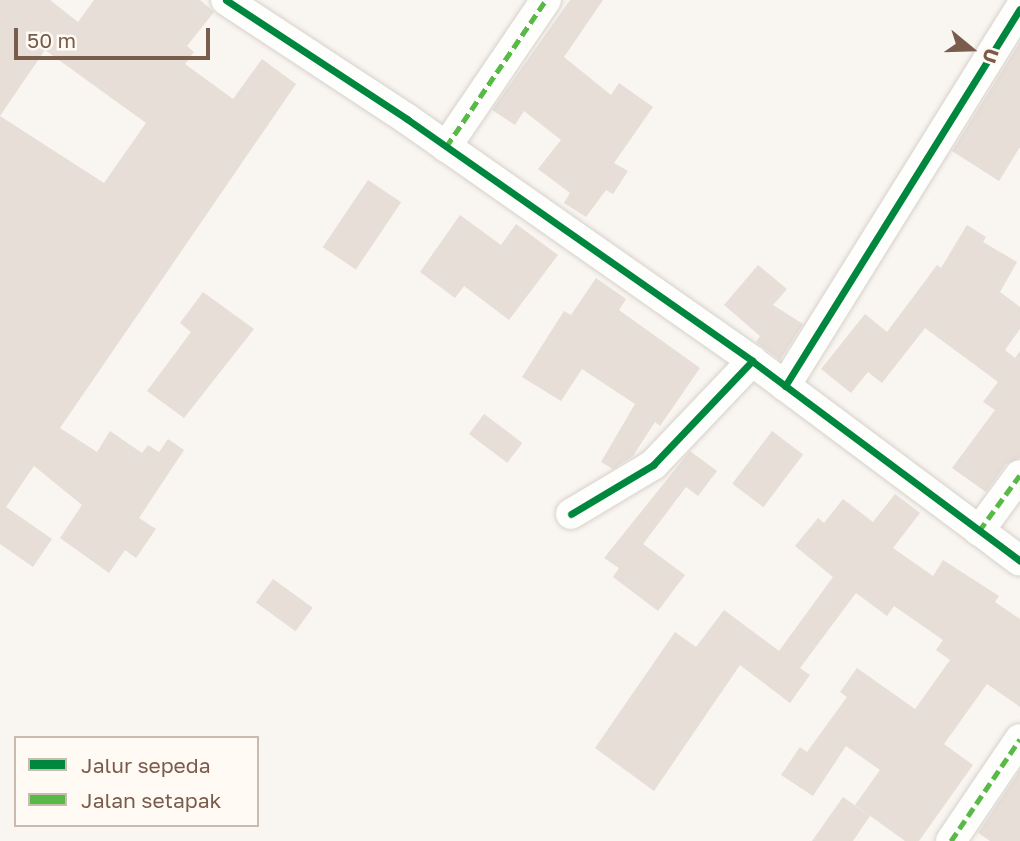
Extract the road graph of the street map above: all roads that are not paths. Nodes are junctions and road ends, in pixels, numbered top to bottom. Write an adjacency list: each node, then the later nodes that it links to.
1 (226, 0): 4 (street)
2 (546, 0): 4 (street)
3 (1020, 9): 6 (street)
4 (446, 147): 5 (street)
5 (752, 361): 6 (street); 8 (street)
6 (785, 386): 9 (street)
7 (1020, 475): 9 (street)
8 (571, 514)
9 (979, 531): 10 (street)
10 (1020, 561)
11 (1020, 739): 12 (street)
12 (951, 841)

